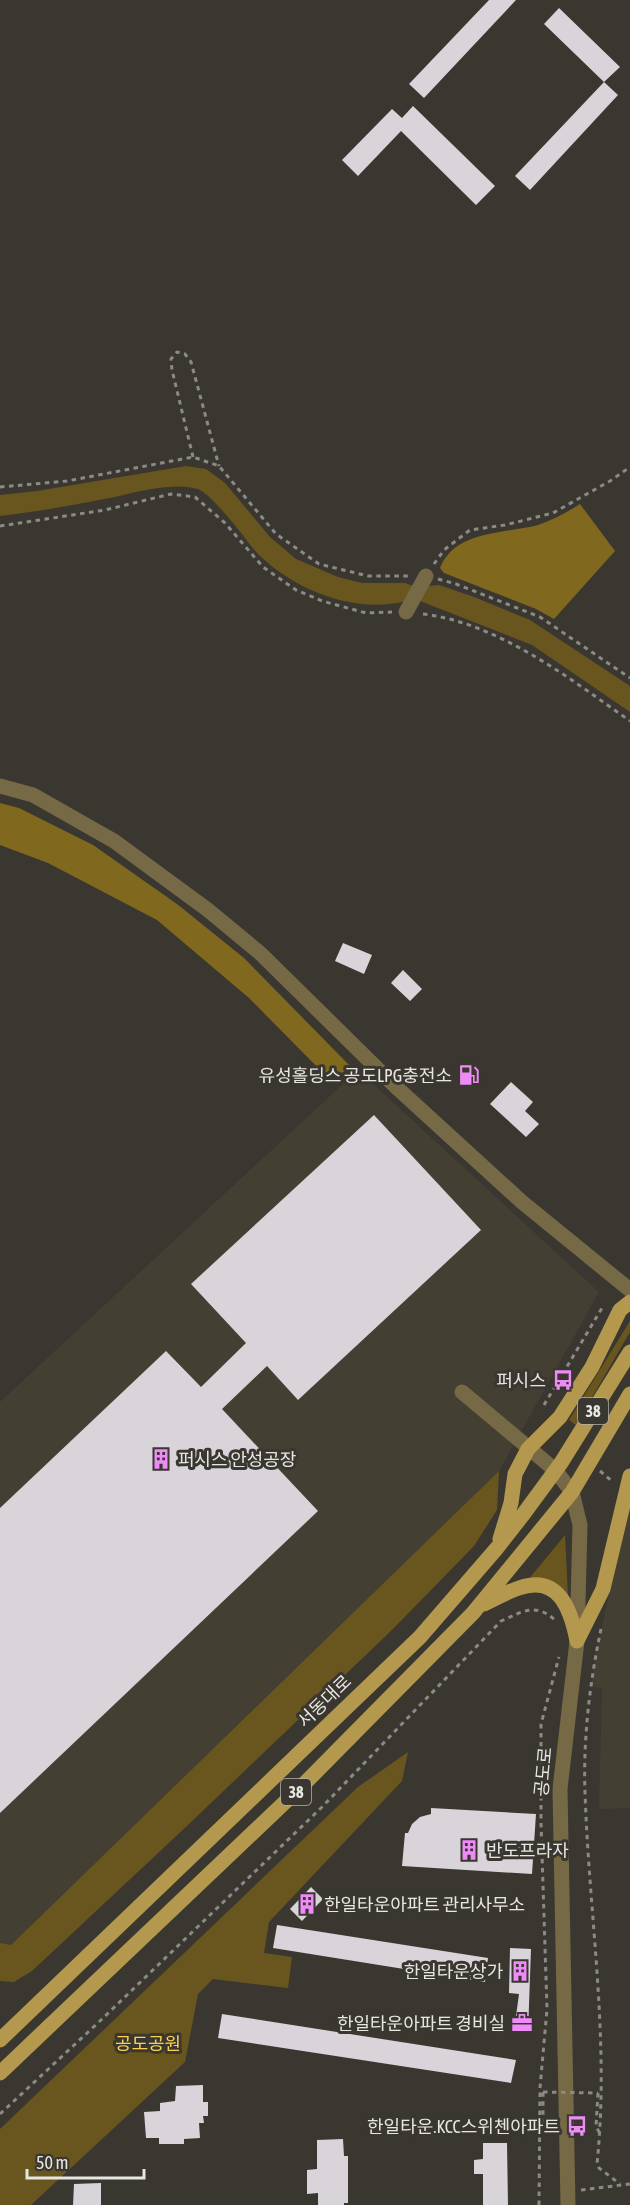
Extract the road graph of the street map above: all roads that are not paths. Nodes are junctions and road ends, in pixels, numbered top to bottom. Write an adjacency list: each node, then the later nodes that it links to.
1 (426, 576): 2 (street)
2 (406, 612)
3 (0, 786): 4 (street)
4 (630, 1290)
5 (630, 1302): 9 (main road)
6 (630, 1352): 10 (main road, 서동대로 / 38)
7 (462, 1392): 9 (street, 공도로)
8 (630, 1394): 12 (main road, 38)
9 (528, 1449): 10 (street, 공도로); 13 (main road)
10 (555, 1470): 12 (street, 공도로); 13 (main road, 서동대로 / 38)
11 (630, 1476): 15 (main road)
12 (572, 1492): 14 (main road, 38); 15 (street, 공도로)
13 (497, 1548): 16 (main road, 서동대로 / 38)
14 (479, 1606): 15 (main road); 17 (main road, 38)
15 (577, 1641): 18 (street, 공도로)
16 (1, 2036)
17 (0, 2073)
18 (568, 2198)

